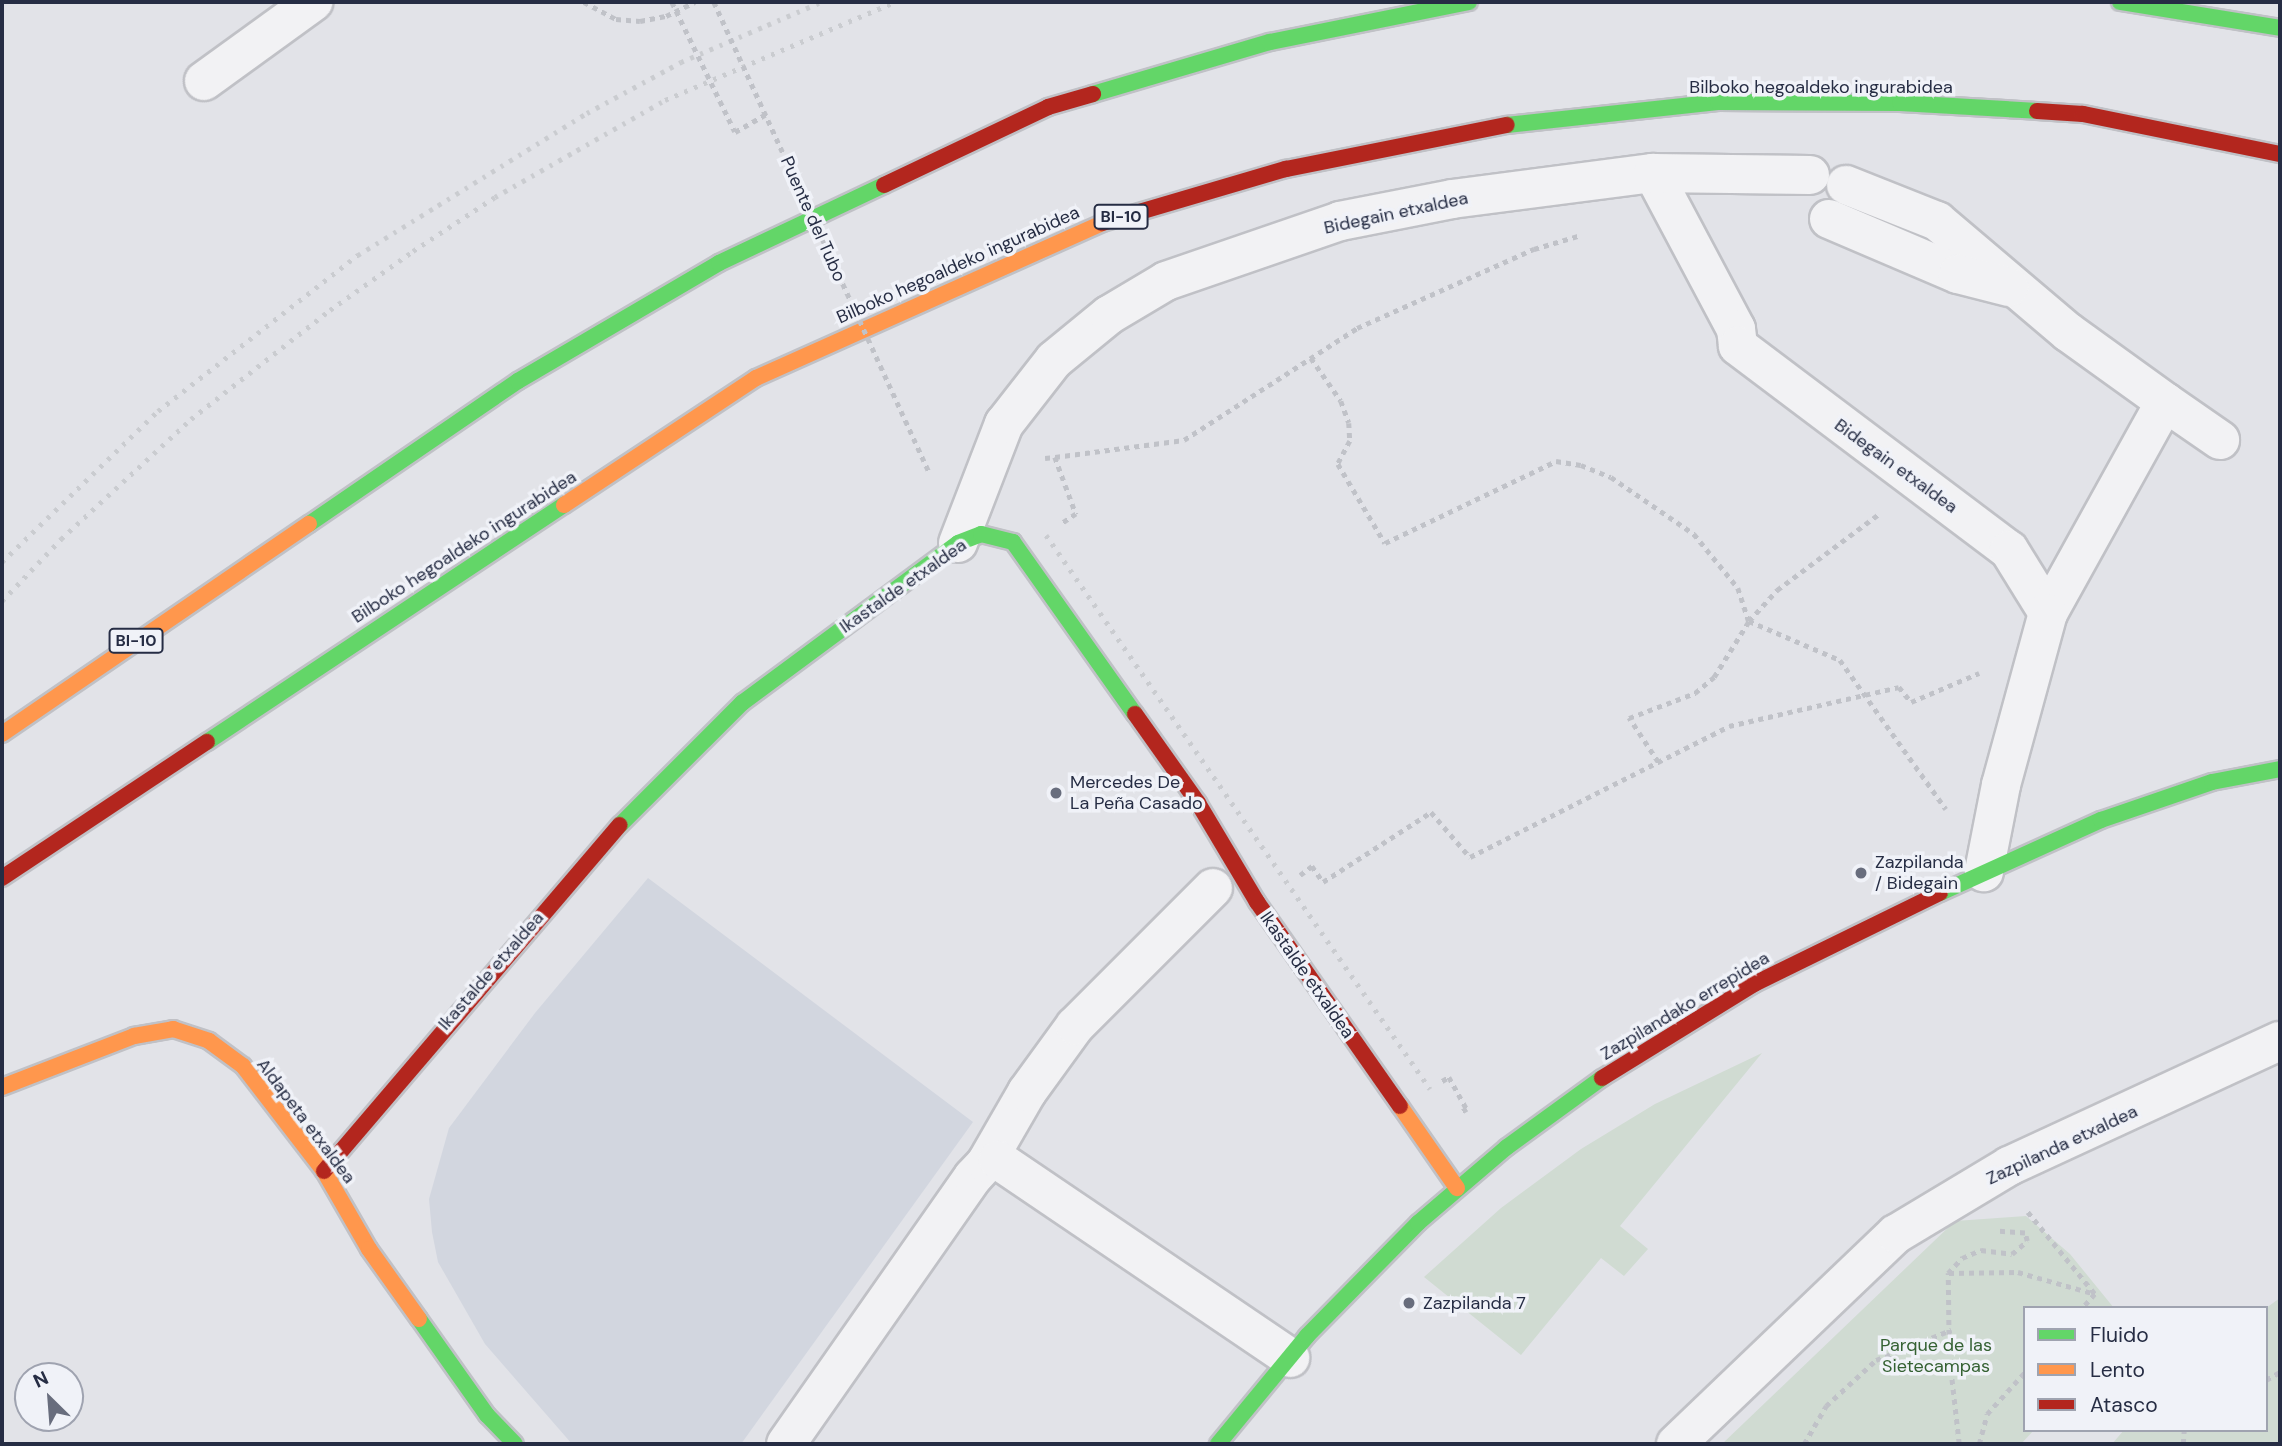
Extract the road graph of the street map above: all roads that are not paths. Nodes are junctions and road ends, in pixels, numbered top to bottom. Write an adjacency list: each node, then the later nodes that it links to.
1 (313, 2): 5 (street)
2 (1469, 2): 16 (main road, BI-10)
3 (2120, 2): 4 (main road)
4 (2280, 28)
5 (204, 81)
6 (2280, 154): 19 (main road, Bilboko hegoaldeko ingurabidea / BI-10)
7 (1653, 173): 8 (street, Bidegain etxaldea); 14 (street, Bidegain etxaldea); 15 (street, Bidegain etxaldea)
8 (1810, 175)
9 (1846, 185): 11 (street)
10 (1829, 219): 11 (street)
11 (2018, 289): 12 (street)
12 (2165, 402): 13 (street); 15 (street)
13 (2220, 440)
14 (958, 542): 24 (main road, Ikastalde etxaldea); 25 (main road, Ikastalde etxaldea)
15 (2048, 613): 18 (street)
16 (2, 734)
17 (2280, 769): 18 (main road, Zazpilandako errepidea)
18 (1984, 872): 25 (main road, Zazpilandako errepidea)
19 (2, 878)
20 (1213, 888): 23 (street)
21 (2280, 1041): 30 (street, Zazpilanda etxaldea)
22 (2, 1087): 24 (main road, Aldapeta etxaldea)
23 (986, 1163): 26 (street); 28 (street)
24 (324, 1171): 27 (main road, Aldapeta etxaldea)
25 (1457, 1188): 26 (main road, Zazpilandako errepidea)
26 (1290, 1358): 29 (main road, Zazpilandako errepidea)
27 (515, 1444)
28 (786, 1444)
29 (1218, 1444)
30 (1676, 1444)

